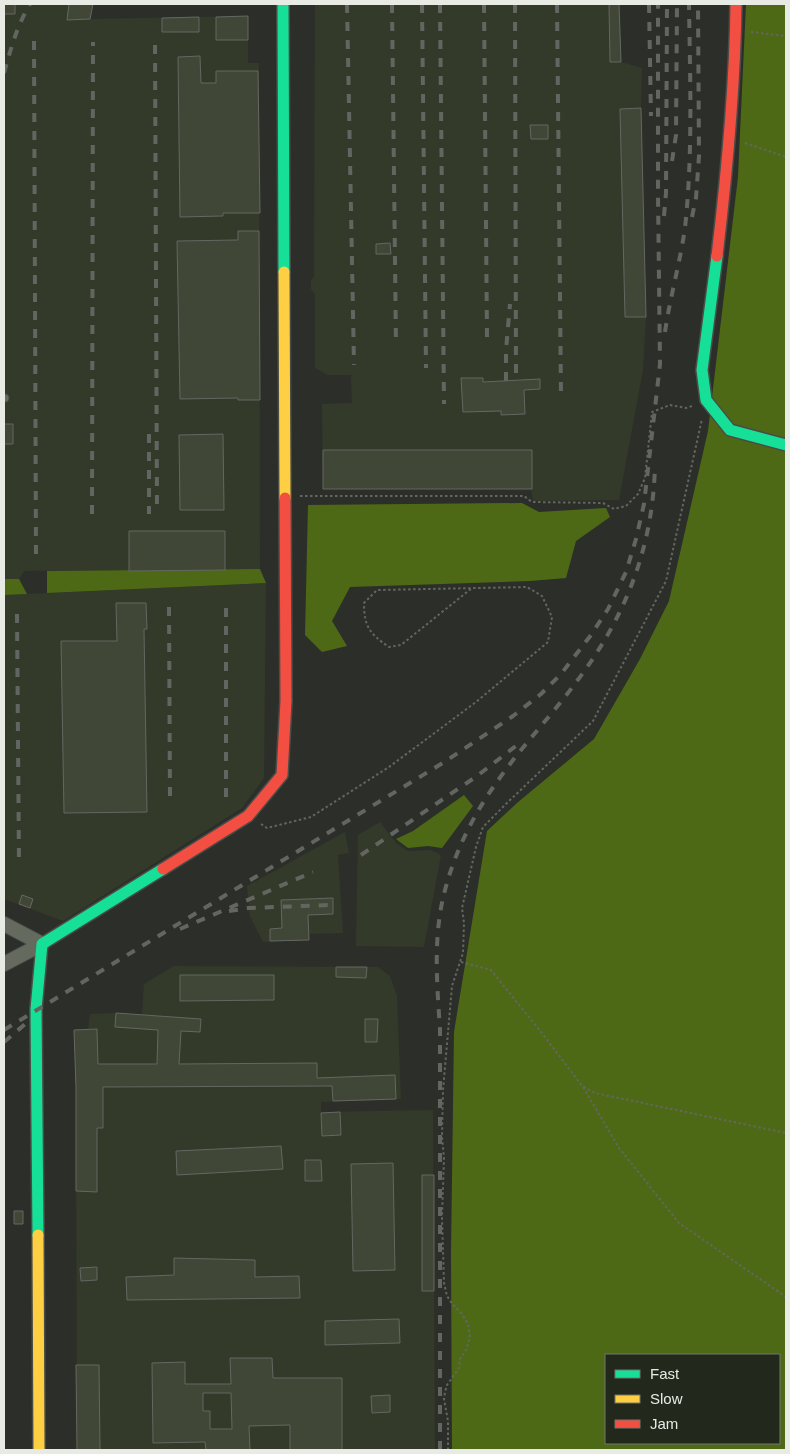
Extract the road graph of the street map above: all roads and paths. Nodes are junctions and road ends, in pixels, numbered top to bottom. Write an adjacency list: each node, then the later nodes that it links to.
1 (283, 4): 9 (street)
2 (736, 4): 3 (street)
3 (736, 31): 4 (path); 5 (street)
4 (786, 36)
5 (730, 139): 6 (path); 7 (street)
6 (786, 156)
7 (706, 400): 8 (street); 9 (path); 14 (path)
8 (786, 444)
9 (285, 496): 11 (street)
10 (472, 588): 10 (path); 11 (path)
11 (248, 816): 13 (street)
12 (4, 924): 13 (street)
13 (42, 944): 15 (street); 19 (street)
14 (461, 962): 16 (path); 20 (path)
15 (4, 964)
16 (582, 1086): 17 (path); 18 (path)
17 (786, 1133)
18 (786, 1297)
19 (39, 1450)
20 (448, 1450)

